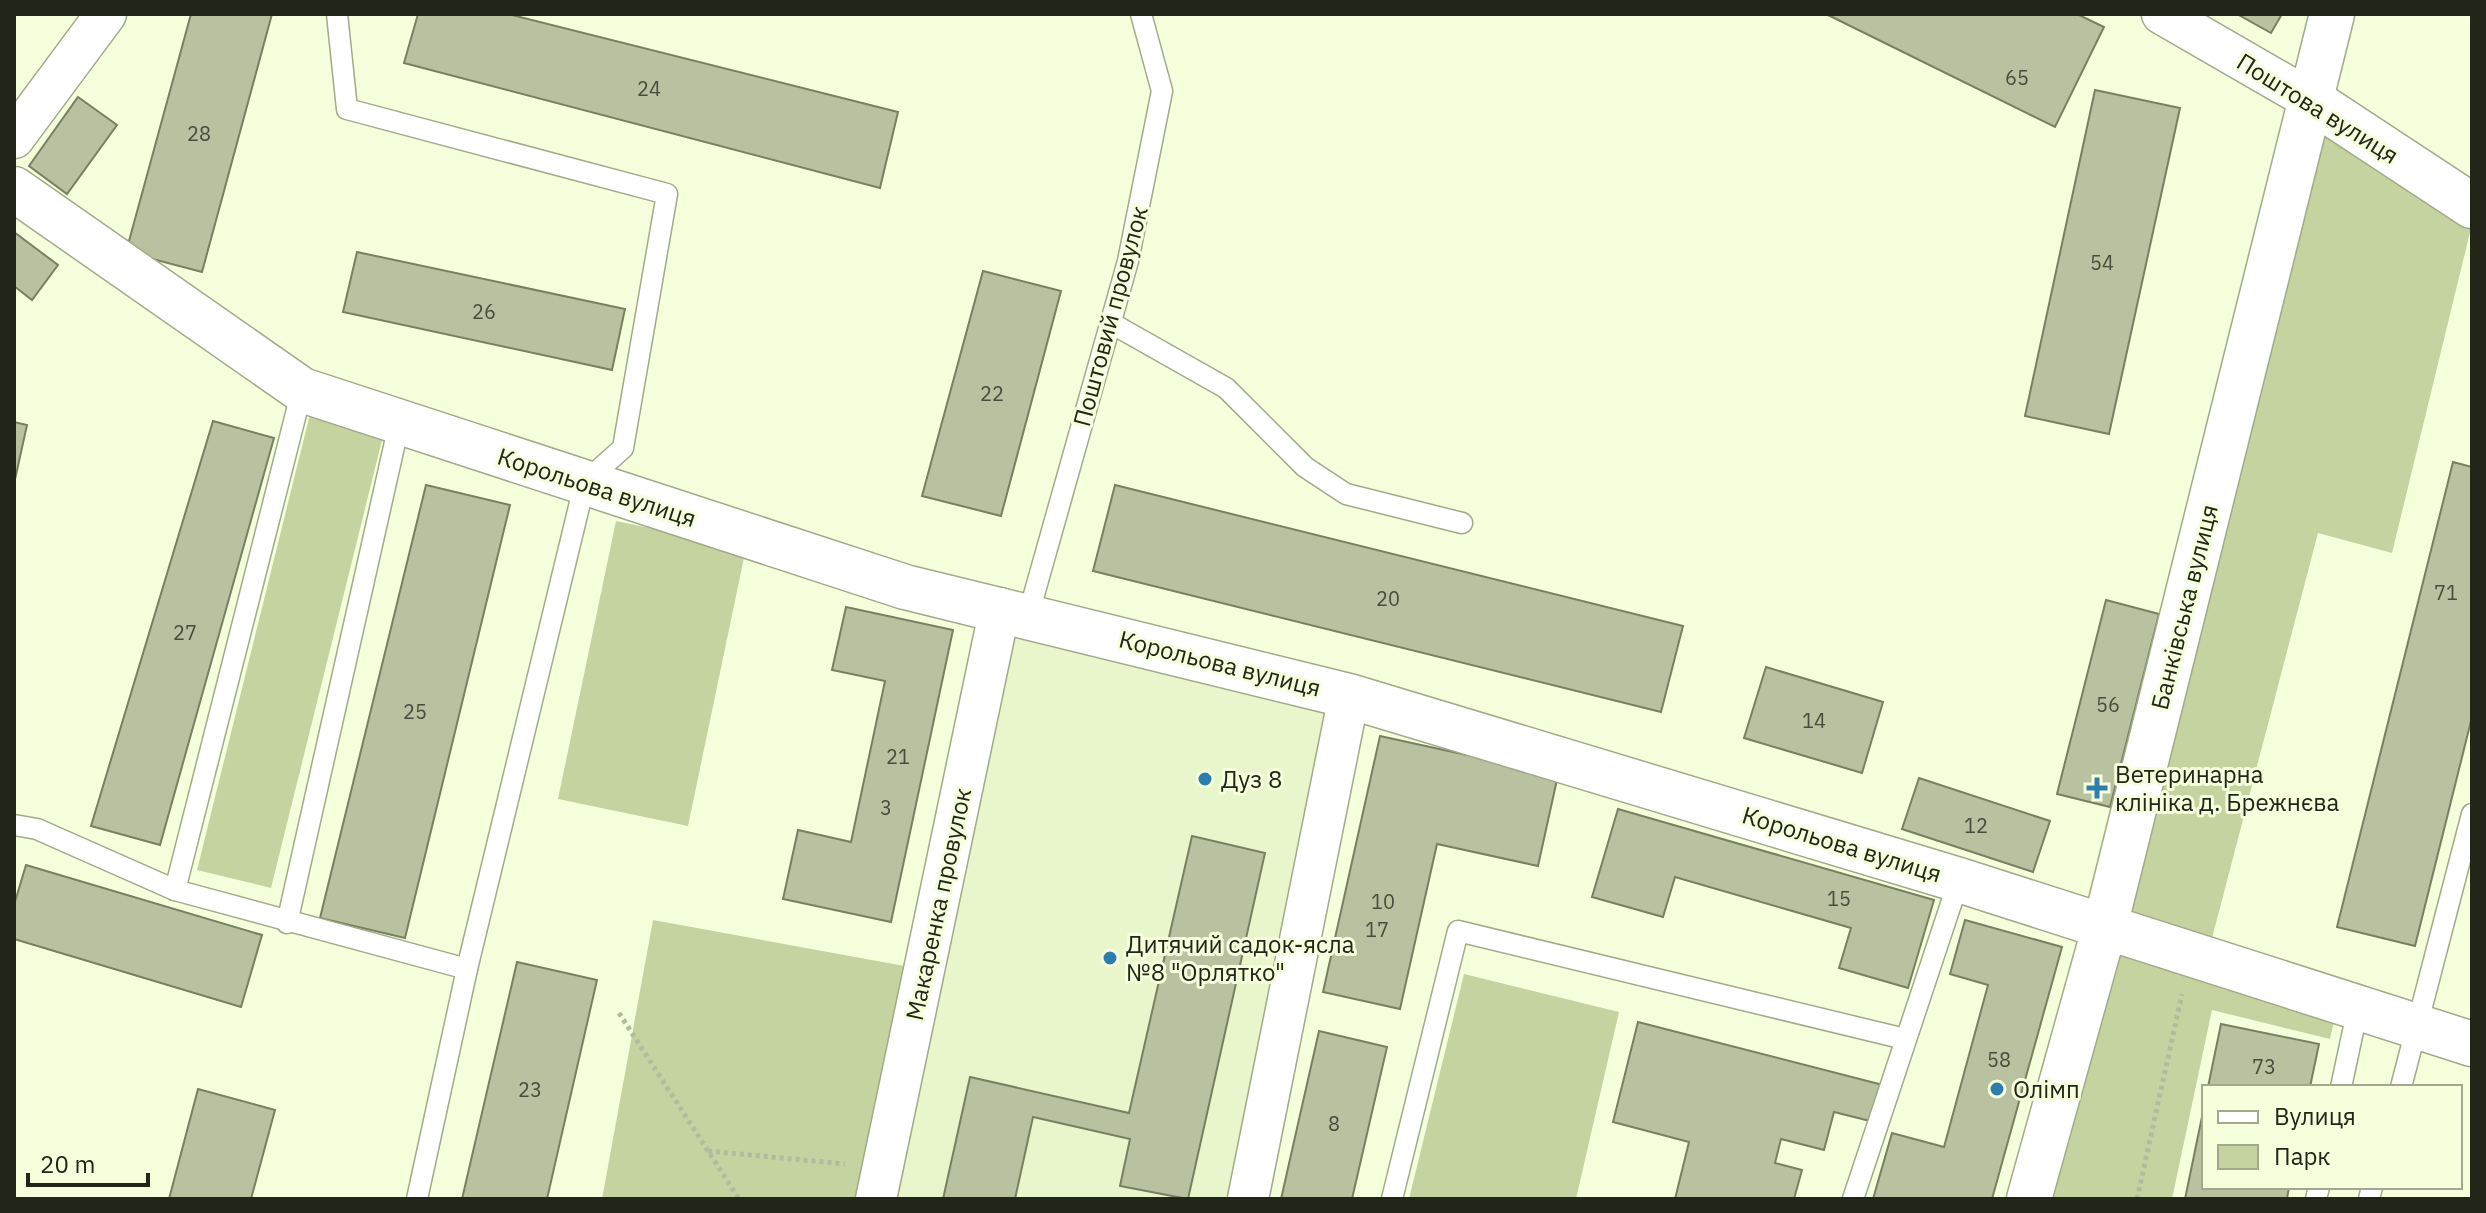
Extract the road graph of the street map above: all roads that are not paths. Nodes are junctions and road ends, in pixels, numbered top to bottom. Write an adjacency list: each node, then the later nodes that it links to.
1 (106, 14): 7 (street)
2 (337, 14): 13 (lane)
3 (1141, 14): 10 (lane, Поштовий провулок)
4 (2162, 14): 6 (street, Поштова вулиця)
5 (2332, 14): 6 (street, Банківська вулиця)
6 (2311, 100): 9 (street, Поштова вулиця); 22 (street, Банківська вулиця)
7 (14, 138)
8 (14, 189): 11 (street, Корольова вулиця)
9 (2472, 206)
10 (1111, 323): 14 (lane); 15 (lane, Поштовий провулок)
11 (302, 390): 12 (street, Корольова вулиця); 20 (lane)
12 (400, 419): 13 (street, Корольова вулиця); 21 (lane)
13 (585, 482): 15 (street, Корольова вулиця); 23 (lane)
14 (1462, 523)
15 (1014, 612): 16 (street, Корольова вулиця); 30 (street, Макаренка провулок)
16 (1349, 696): 19 (street, Корольова вулиця); 32 (street)
17 (2472, 814): 25 (lane)
18 (14, 825): 20 (lane)
19 (1959, 880): 22 (street, Корольова вулиця); 26 (lane)
20 (175, 890): 21 (lane)
21 (287, 923): 23 (lane)
22 (2105, 926): 24 (street, Корольова вулиця); 35 (street, Банківська вулиця)
23 (467, 969): 31 (lane)
24 (2358, 1008): 25 (street, Корольова вулиця); 28 (lane)
25 (2419, 1027): 27 (street, Корольова вулиця); 29 (lane)
26 (1905, 1039): 33 (lane); 34 (lane)
27 (2472, 1044)
28 (2341, 1085)
29 (2402, 1085)
30 (879, 1184)
31 (417, 1199)
32 (1248, 1199)
33 (1392, 1199)
34 (1853, 1199)
35 (2029, 1199)

